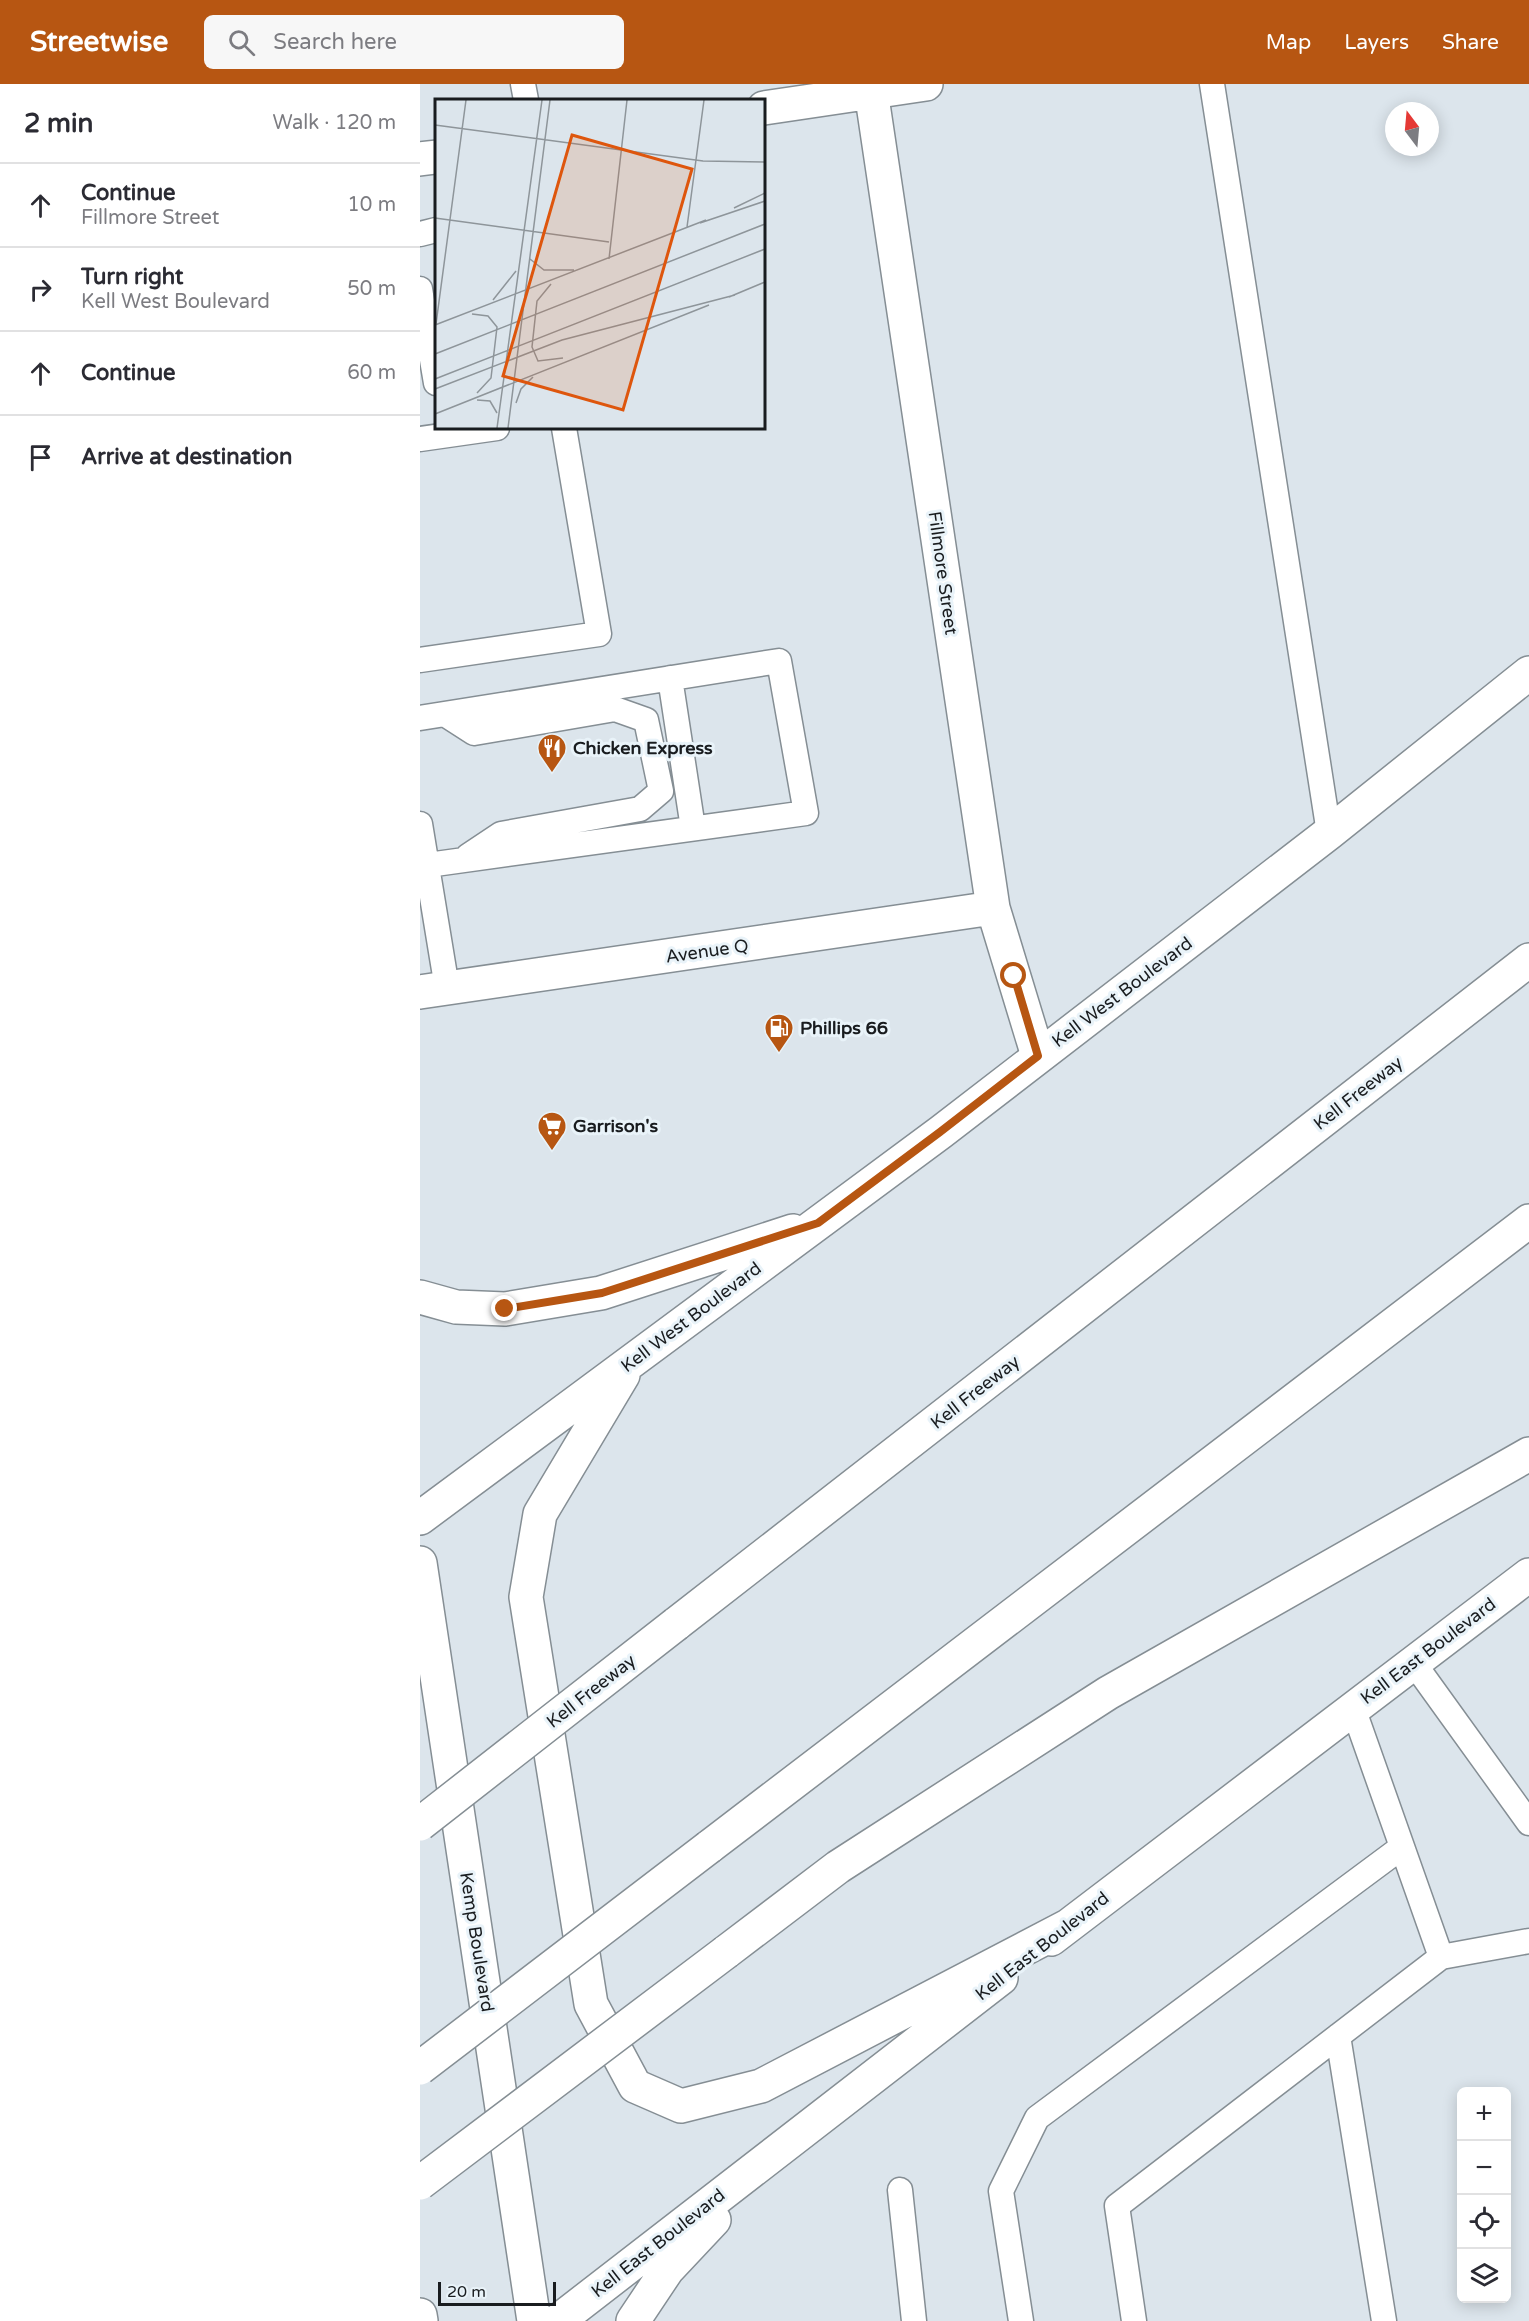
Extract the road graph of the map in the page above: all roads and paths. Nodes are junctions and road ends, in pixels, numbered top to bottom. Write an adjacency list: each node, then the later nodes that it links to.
1 (523, 84): 5 (lane)
2 (926, 84): 4 (main road)
3 (1212, 84): 24 (lane)
4 (871, 88): 6 (main road); 27 (main road, Fillmore Street)
5 (526, 99)
6 (765, 108)
7 (435, 157): 8 (main road)
8 (420, 159)
9 (435, 231): 10 (lane)
10 (420, 234)
11 (420, 289): 12 (lane)
12 (435, 377)
13 (479, 429): 15 (lane)
14 (564, 429): 17 (lane)
15 (445, 431): 16 (lane)
16 (420, 439)
17 (420, 660)
18 (1529, 673): 24 (main road, Kell West Boulevard)
19 (670, 678): 20 (lane); 23 (lane); 23 (lane)
20 (446, 714): 21 (lane); 25 (lane)
21 (420, 718)
22 (420, 824): 26 (lane)
23 (693, 828): 25 (lane)
24 (1329, 833): 30 (main road, Kell West Boulevard)
25 (464, 859): 26 (lane)
26 (428, 865): 29 (lane)
27 (993, 908): 29 (main road, Avenue Q); 30 (main road, Fillmore Street)
28 (1529, 960): 42 (main road, Kell Freeway, bridge)
29 (434, 990)
30 (1038, 1056): 32 (main road, Kell West Boulevard)
31 (1529, 1221): 48 (main road, bridge)
32 (818, 1223): 33 (main road); 34 (main road, Kell West Boulevard)
33 (420, 1297)
34 (632, 1361): 36 (main road, Kell West Boulevard); 44 (main road)
35 (1529, 1454): 50 (main road, bridge)
36 (420, 1518)
37 (420, 1563): 54 (main road, Kemp Boulevard)
38 (1529, 1575): 39 (main road, Kell East Boulevard)
39 (1413, 1662): 40 (main road, Kell East Boulevard); 41 (lane)
40 (1353, 1708): 43 (lane); 44 (main road, Kell East Boulevard)
41 (1529, 1823)
42 (420, 1824)
43 (1402, 1847): 46 (lane); 58 (lane)
44 (1068, 1926): 49 (main road, Kell East Boulevard)
45 (1529, 1941): 46 (lane)
46 (1440, 1957): 47 (lane)
47 (1338, 2036): 59 (lane); 60 (lane)
48 (420, 2068)
49 (784, 2145): 55 (main road, Kell East Boulevard); 56 (main road)
50 (420, 2183)
51 (900, 2190): 57 (lane)
52 (420, 2315): 53 (main road)
53 (421, 2321)
54 (534, 2321)
55 (558, 2321)
56 (633, 2321)
57 (914, 2321)
58 (1021, 2321)
59 (1134, 2321)
60 (1384, 2321)

